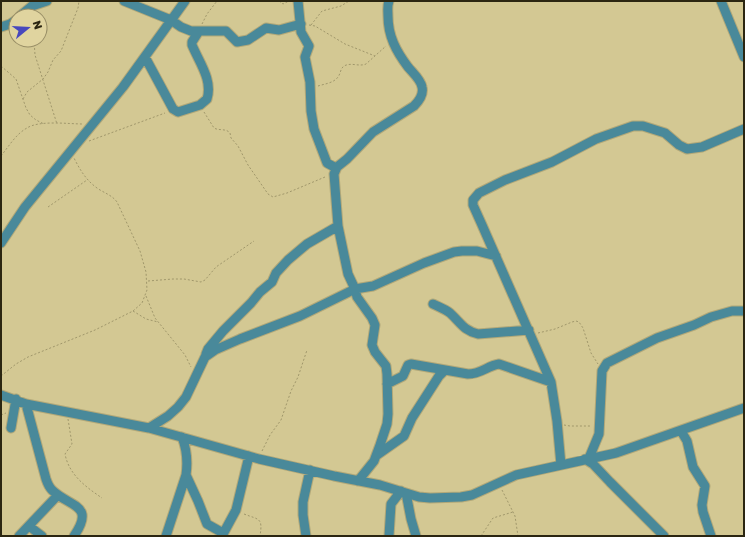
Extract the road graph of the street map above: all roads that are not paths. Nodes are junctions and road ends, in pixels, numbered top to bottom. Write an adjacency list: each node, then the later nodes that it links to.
1 (47, 1): 7 (street)
2 (124, 1): 8 (street)
3 (185, 1): 8 (street)
4 (298, 1): 9 (street)
5 (389, 1): 14 (street)
6 (721, 1): 12 (street)
7 (30, 3)
8 (170, 20): 10 (street); 11 (street)
9 (301, 25): 10 (street); 14 (street)
10 (199, 31): 11 (street)
11 (145, 57): 16 (street)
12 (744, 57)
13 (744, 129): 17 (street)
14 (335, 171): 15 (street)
15 (338, 226): 18 (street); 22 (street)
16 (1, 243)
17 (496, 256): 18 (street); 21 (street)
18 (355, 289): 22 (street); 25 (street)
19 (433, 304): 21 (street)
20 (744, 311): 36 (street)
21 (531, 334): 24 (street)
22 (205, 357): 31 (street)
23 (445, 370): 24 (street); 25 (street); 34 (street)
24 (551, 382): 37 (street)
25 (388, 384): 34 (street)
26 (1, 395): 27 (street)
27 (16, 399): 28 (street); 30 (street)
28 (26, 404): 31 (street); 42 (street)
29 (744, 408): 32 (street)
30 (11, 428)
31 (149, 428): 33 (street)
32 (681, 431): 36 (street); 53 (street)
33 (182, 437): 35 (street); 39 (street)
34 (377, 455): 40 (street)
35 (249, 456): 38 (street); 44 (street)
36 (587, 458): 37 (street); 52 (street)
37 (561, 465): 41 (street)
38 (310, 470): 40 (street); 49 (street)
39 (186, 475): 44 (street); 48 (street)
40 (358, 481): 41 (street)
41 (403, 492): 50 (street); 51 (street)
42 (58, 495): 43 (street); 47 (street)
43 (29, 526): 45 (street); 46 (street)
44 (222, 535)
45 (19, 536)
46 (42, 536)
47 (74, 536)
48 (166, 536)
49 (306, 536)
50 (390, 536)
51 (416, 536)
52 (664, 536)
53 (711, 536)

